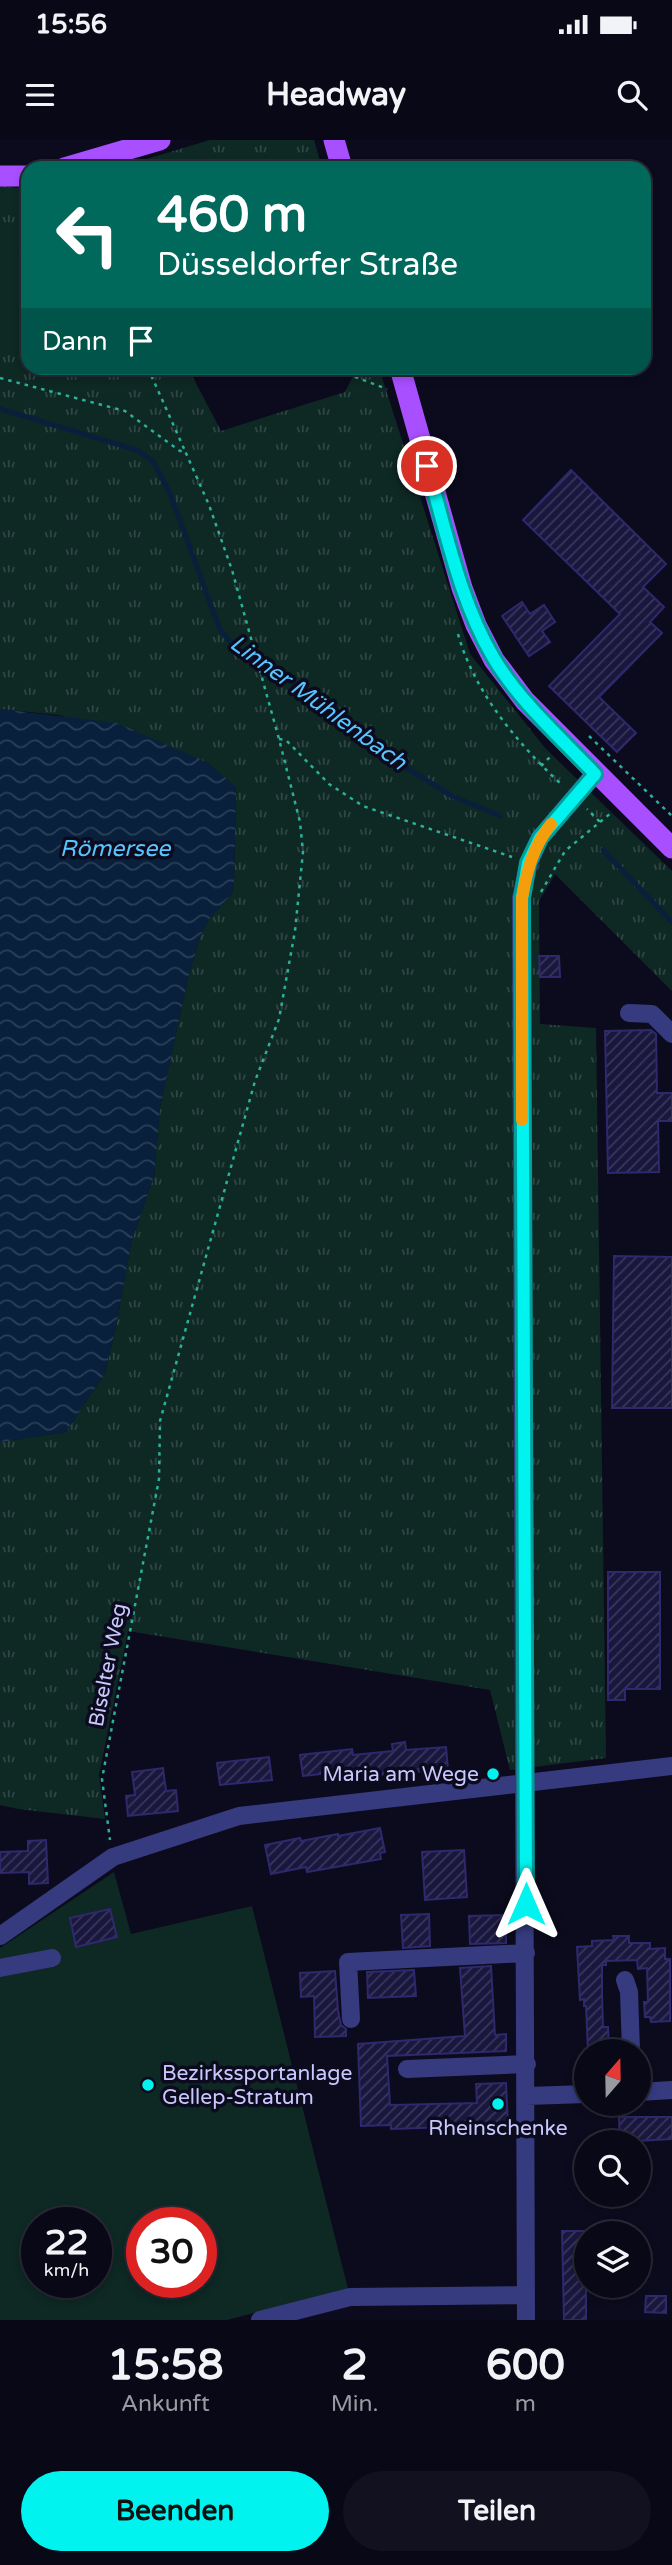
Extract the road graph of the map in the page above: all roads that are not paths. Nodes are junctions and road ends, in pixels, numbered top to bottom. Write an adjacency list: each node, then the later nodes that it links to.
1 (160, 140): 3 (main road)
2 (334, 140): 4 (main road)
3 (88, 161)
4 (340, 161)
5 (0, 176): 6 (main road)
6 (21, 176)
7 (402, 375): 8 (main road)
8 (595, 774): 9 (main road); 13 (street)
9 (672, 848)
10 (629, 1013): 11 (street)
11 (672, 1034)
12 (672, 1766): 13 (street)
13 (526, 1782): 14 (street); 15 (street)
14 (0, 1936)
15 (526, 1953): 19 (street); 21 (street)
16 (52, 1958): 17 (street)
17 (0, 1968)
18 (625, 1980): 20 (street)
19 (351, 2019)
20 (631, 2039)
21 (527, 2064): 22 (street); 26 (street)
22 (407, 2069)
23 (672, 2090): 24 (street)
24 (651, 2091)
25 (574, 2094): 26 (street)
26 (527, 2096): 27 (street)
27 (526, 2295): 28 (street); 29 (street)
28 (260, 2320)
29 (526, 2320)

